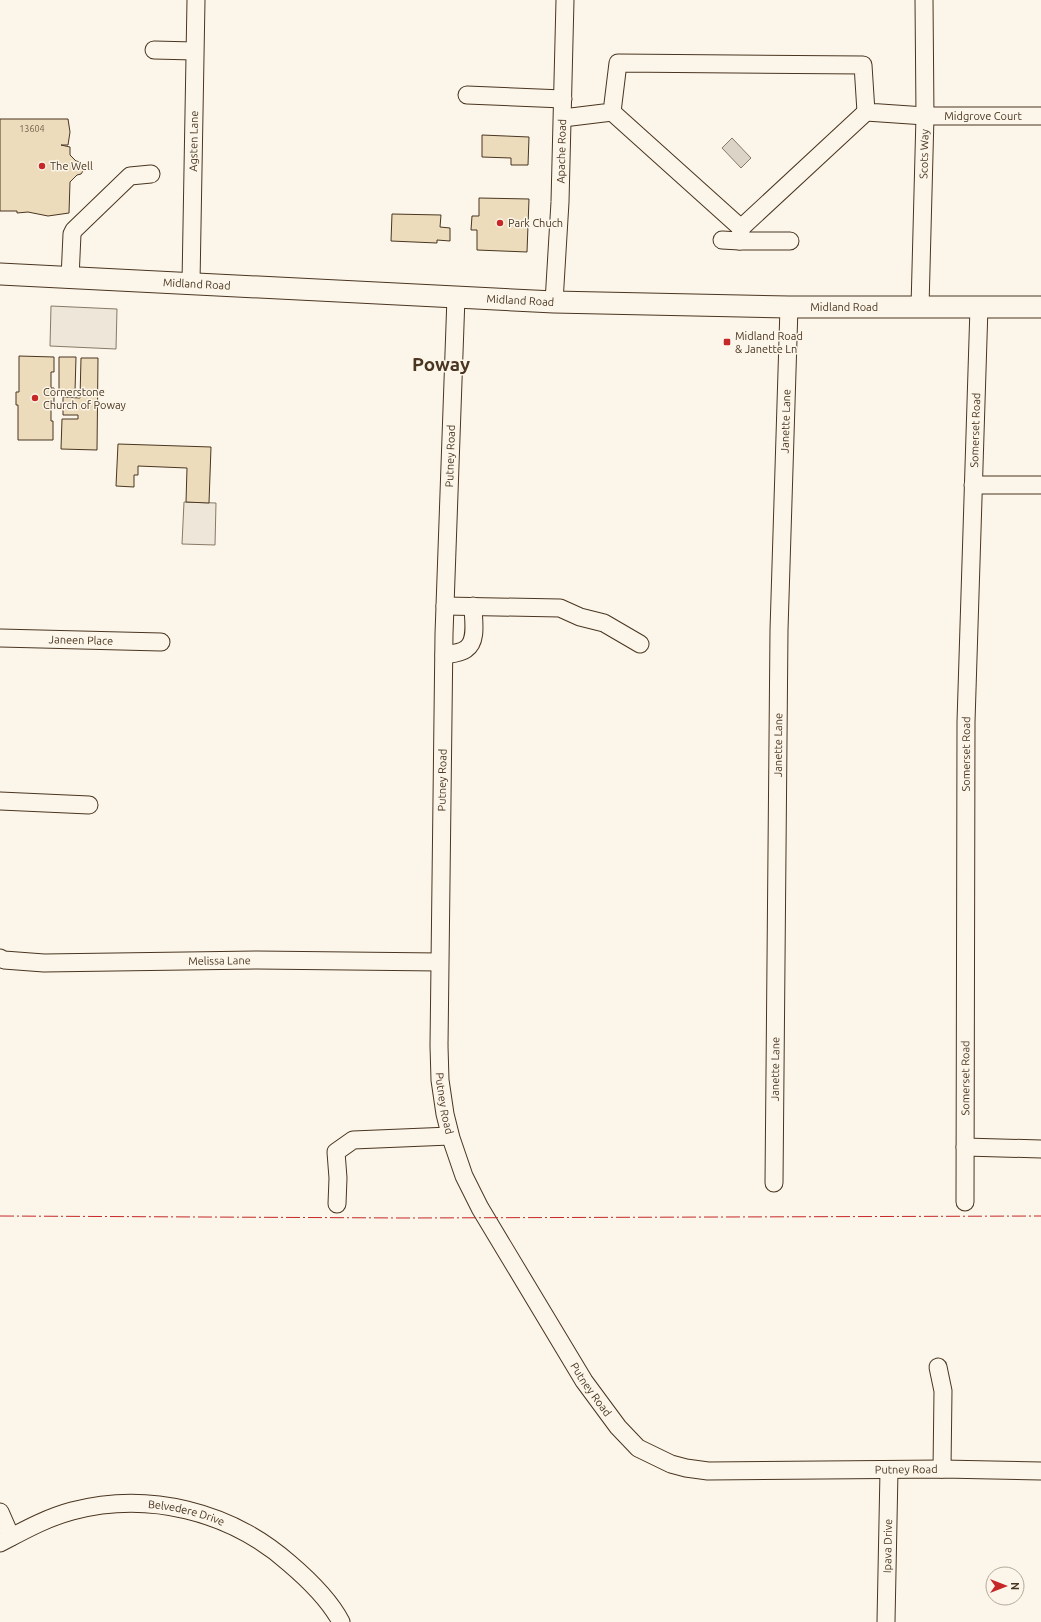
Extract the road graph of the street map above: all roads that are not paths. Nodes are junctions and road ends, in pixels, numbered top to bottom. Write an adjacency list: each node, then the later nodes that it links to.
1 (196, 0): 5 (street, Agsten Lane)
2 (565, 0): 7 (street, Apache Road)
3 (924, 0): 10 (street, Scots Way)
4 (154, 50): 5 (street)
5 (194, 51): 19 (street, Agsten Lane)
6 (466, 95): 7 (street)
7 (563, 99): 12 (street, Apache Road)
8 (612, 112): 9 (street); 12 (street); 14 (street)
9 (866, 112): 10 (street, Midgrove Court); 14 (street)
10 (925, 116): 11 (street, Midgrove Court); 23 (street, Scots Way)
11 (1041, 116)
12 (563, 118): 21 (street, Apache Road)
13 (151, 174): 18 (street)
14 (741, 234): 15 (street); 16 (street)
15 (722, 240)
16 (790, 241)
17 (0, 274): 18 (main road, Midland Road)
18 (70, 278): 19 (main road, Midland Road)
19 (191, 283): 20 (main road, Midland Road)
20 (456, 297): 21 (main road, Midland Road); 28 (street, Putney Road)
21 (554, 302): 22 (main road, Midland Road)
22 (789, 307): 23 (main road, Midland Road); 41 (street, Janette Lane)
23 (920, 307): 24 (main road, Midland Road)
24 (979, 307): 25 (main road, Midland Road); 26 (street, Somerset Road)
25 (1041, 307)
26 (973, 485): 27 (street); 39 (street, Somerset Road)
27 (1041, 485)
28 (446, 606): 29 (street); 33 (street, Putney Road)
29 (472, 606): 32 (street); 33 (street)
30 (0, 638): 31 (street, Janeen Place)
31 (161, 642)
32 (640, 644)
33 (444, 655): 37 (street, Putney Road)
34 (0, 801): 35 (street)
35 (89, 805)
36 (0, 958): 37 (street, Melissa Lane)
37 (440, 962): 38 (street, Putney Road)
38 (450, 1136): 43 (street); 46 (street, Putney Road)
39 (965, 1147): 40 (street); 42 (street, Somerset Road)
40 (1041, 1149)
41 (774, 1183)
42 (965, 1202)
43 (337, 1204)
44 (938, 1367): 45 (street)
45 (942, 1470): 46 (street, Putney Road); 47 (street, Putney Road)
46 (889, 1471): 51 (street, Ipava Drive)
47 (1041, 1471)
48 (0, 1512): 49 (street)
49 (6, 1540): 50 (street, Belvedere Drive)
50 (341, 1622)
51 (886, 1622)

